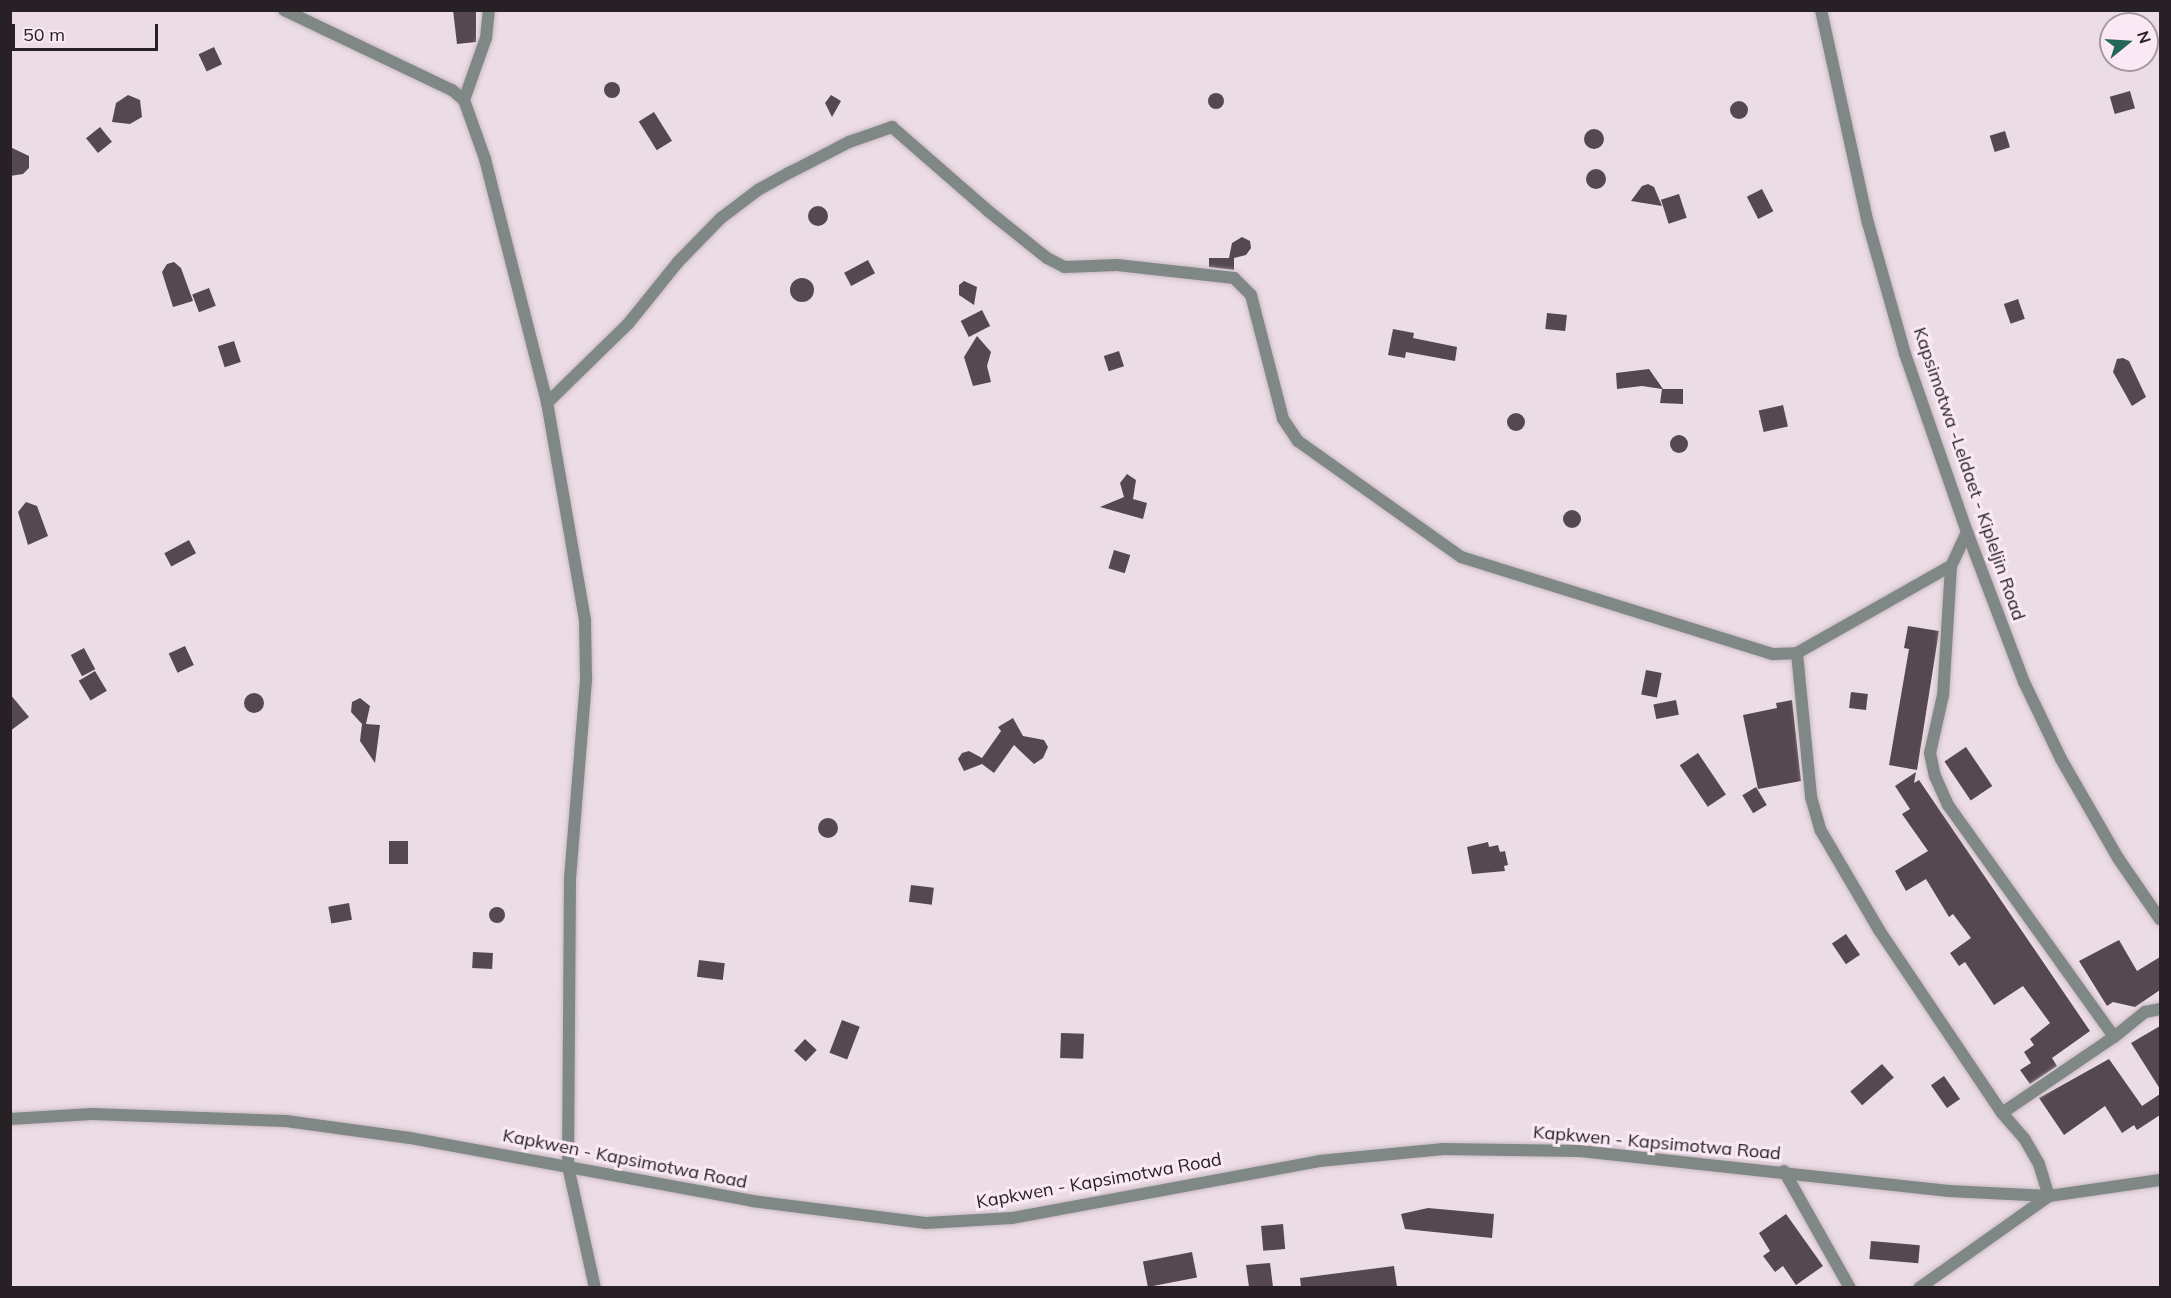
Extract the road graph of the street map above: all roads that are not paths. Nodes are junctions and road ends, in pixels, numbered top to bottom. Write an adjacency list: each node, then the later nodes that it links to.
1 (284, 10): 4 (street)
2 (489, 10): 4 (street)
3 (1821, 10): 6 (street, Kapsimotwa -Leldaet - Kipleljin Road)
4 (464, 100): 5 (street)
5 (547, 403): 8 (street); 14 (street)
6 (1967, 532): 7 (street); 9 (street, Kapsimotwa -Leldaet - Kipleljin Road)
7 (1951, 566): 8 (street); 11 (street)
8 (1797, 653): 12 (street)
9 (2160, 919)
10 (2160, 1009): 11 (street)
11 (2114, 1037): 12 (street)
12 (2002, 1113): 17 (street)
13 (10, 1119): 14 (street, Kapkwen - Kapsimotwa Road)
14 (568, 1166): 15 (street, Kapkwen - Kapsimotwa Road); 18 (street)
15 (1784, 1171): 17 (street, Kapkwen - Kapsimotwa Road); 19 (street)
16 (2160, 1180): 17 (street, Kapkwen - Kapsimotwa Road)
17 (2049, 1196): 20 (street)
18 (595, 1287)
19 (1850, 1287)
20 (1919, 1287)

